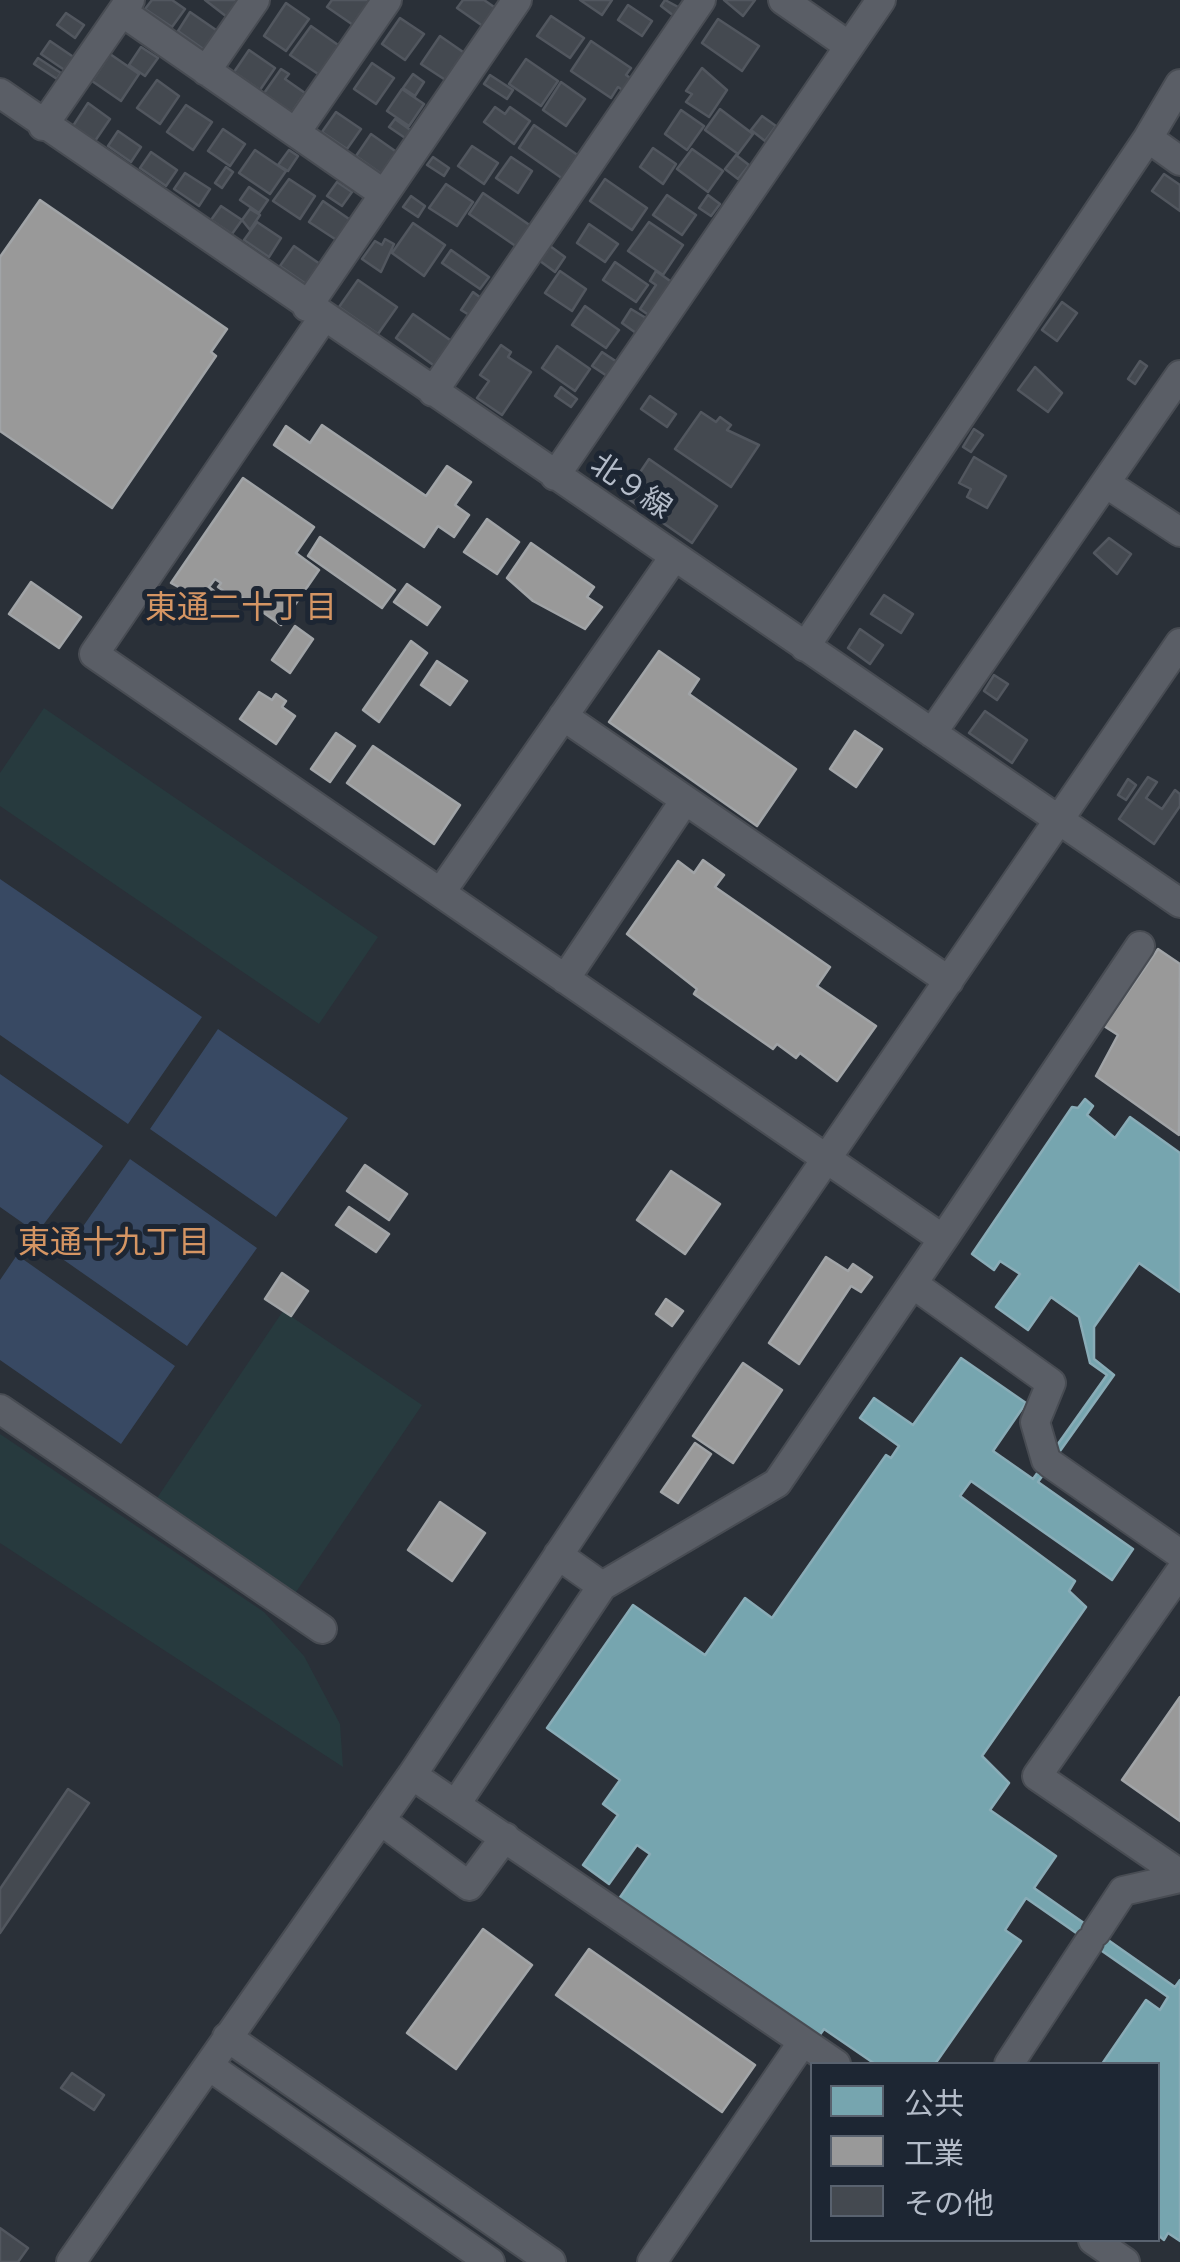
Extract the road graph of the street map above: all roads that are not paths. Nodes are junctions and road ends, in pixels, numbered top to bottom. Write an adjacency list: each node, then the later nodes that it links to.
1 (255, 0): 9 (street)
2 (387, 0): 13 (street)
3 (517, 0): 16 (street)
4 (700, 0): 19 (street)
5 (783, 0): 8 (street)
6 (881, 0): 8 (street)
7 (126, 6): 9 (street); 12 (street)
8 (848, 46): 20 (street)
9 (206, 70): 13 (street)
10 (1180, 84): 14 (street)
11 (0, 93): 12 (street, 北９線)
12 (43, 126): 17 (street, 北９線)
13 (296, 132): 16 (street)
14 (1148, 138): 15 (street); 25 (street)
15 (1180, 160)
16 (384, 194): 17 (street)
17 (315, 312): 19 (street, 北９線); 30 (street)
18 (1180, 375): 21 (street)
19 (433, 392): 20 (street, 北９線)
20 (555, 476): 23 (street, 北９線)
21 (1107, 484): 22 (street); 27 (street)
22 (1180, 532)
23 (674, 557): 25 (street, 北９線); 26 (street)
24 (1180, 643): 29 (street)
25 (805, 647): 27 (street, 北９線)
26 (563, 716): 28 (street); 30 (street)
27 (932, 733): 29 (street, 北９線)
28 (685, 800): 33 (street); 34 (street)
29 (1058, 820): 31 (street, 北９線); 34 (street)
30 (441, 892): 33 (street)
31 (1180, 903)
32 (1140, 946): 36 (street)
33 (565, 979): 35 (street)
34 (949, 981): 35 (street)
35 (825, 1160): 36 (street); 40 (street)
36 (943, 1239): 37 (street)
37 (913, 1284): 39 (street); 42 (street)
38 (0, 1409): 43 (street)
39 (1180, 1554)
40 (558, 1555): 42 (street); 44 (street)
41 (1180, 1572): 48 (street)
42 (602, 1586): 45 (street)
43 (322, 1629)
44 (412, 1775): 45 (street); 46 (street)
45 (456, 1804): 47 (street)
46 (380, 1820): 47 (street); 49 (street)
47 (505, 1837): 50 (street)
48 (1180, 1876): 52 (street)
49 (227, 2037): 53 (street); 57 (street)
50 (802, 2042): 51 (street); 58 (street)
51 (833, 2062)
52 (1010, 2062)
53 (208, 2066): 55 (street); 56 (street)
54 (1096, 2242): 59 (street)
55 (71, 2262)
56 (490, 2262)
57 (551, 2262)
58 (652, 2262)
59 (1125, 2262)

